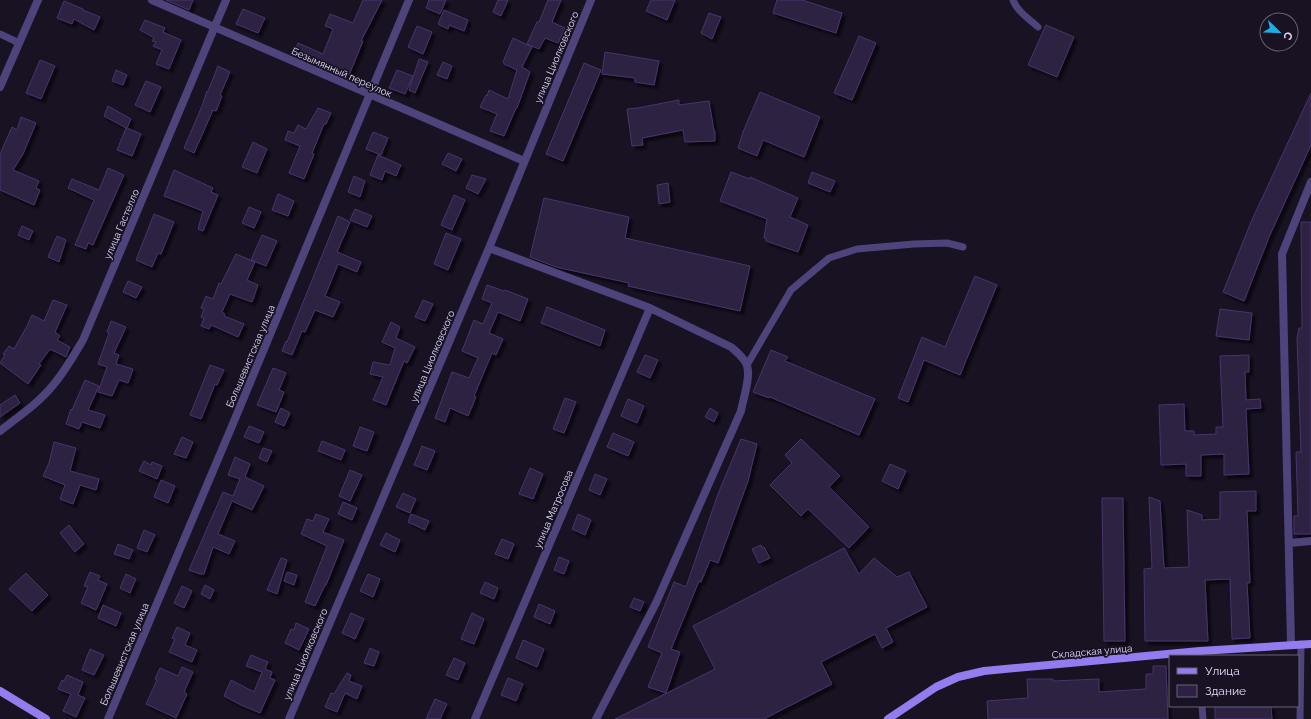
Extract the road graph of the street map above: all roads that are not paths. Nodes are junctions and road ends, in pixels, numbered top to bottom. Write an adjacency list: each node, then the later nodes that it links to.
1 (38, 0): 10 (street)
2 (152, 0): 7 (street, Безымянный переулок)
3 (226, 0): 7 (street, улица Гастелло)
4 (409, 0): 12 (street, Большевистская улица)
5 (591, 0): 13 (street, улица Циолковского)
6 (1013, 0): 8 (lane)
7 (215, 27): 12 (street, Безымянный переулок); 19 (street, улица Гастелло)
8 (1038, 27)
9 (0, 34): 10 (lane)
10 (19, 43): 11 (street)
11 (0, 88)
12 (370, 95): 13 (street, Безымянный переулок); 31 (street, Большевистская улица)
13 (524, 162): 16 (street, улица Циолковского)
14 (1311, 182): 21 (street)
15 (963, 247): 18 (lane)
16 (489, 248): 17 (street); 32 (street, улица Циолковского)
17 (650, 308): 18 (street); 33 (street, улица Матросова)
18 (747, 365): 34 (street)
19 (0, 431)
20 (1311, 541): 21 (street)
21 (1290, 543): 22 (street)
22 (1292, 644): 23 (street, Складская улица); 25 (street, Складская улица)
23 (1301, 644): 24 (street, Складская улица); 37 (lane)
24 (1311, 644)
25 (1200, 653): 26 (street, Складская улица)
26 (1176, 655)
27 (1169, 656): 35 (street, Складская улица)
28 (0, 691): 30 (street)
29 (1202, 707): 36 (lane)
30 (46, 719)
31 (108, 719)
32 (289, 719)
33 (475, 719)
34 (596, 719)
35 (888, 719)
36 (1203, 719)
37 (1300, 719)

